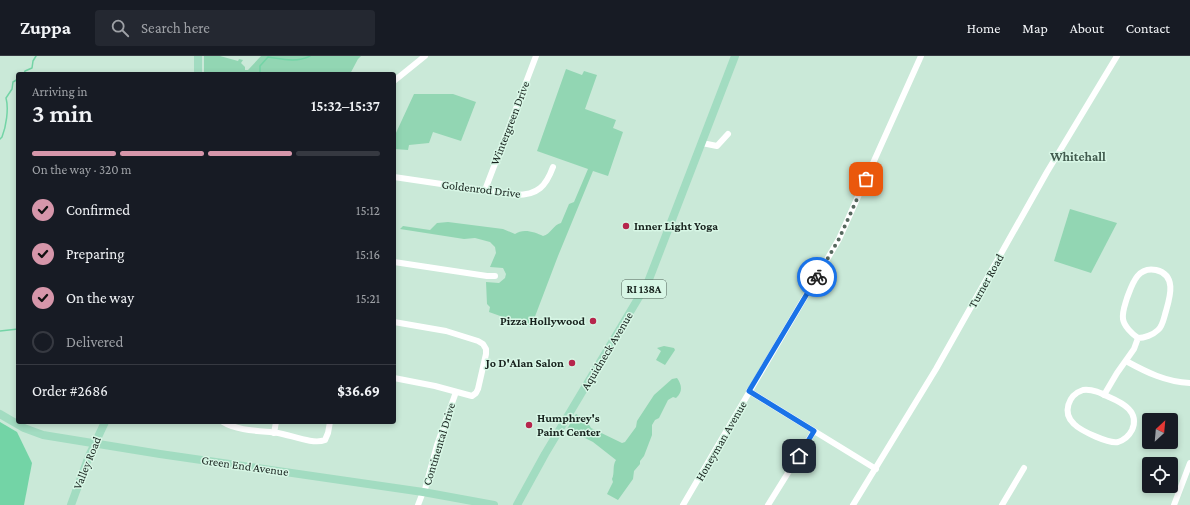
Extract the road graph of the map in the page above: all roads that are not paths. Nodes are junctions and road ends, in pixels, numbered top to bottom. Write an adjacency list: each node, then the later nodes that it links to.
1 (198, 56): 7 (main road)
2 (425, 56): 8 (street)
3 (536, 56): 13 (street, Wintergreen Drive)
4 (736, 56): 10 (main road, Aquidneck Avenue / RI 138A)
5 (921, 56): 21 (street, Honeyman Avenue)
6 (1117, 56): 36 (street, Turner Road)
7 (198, 72)
8 (396, 79)
9 (728, 134): 10 (street)
10 (702, 143): 41 (main road, Aquidneck Avenue / RI 138A)
11 (553, 167): 13 (street, Goldenrod Drive)
12 (396, 177): 13 (street, Goldenrod Drive)
13 (485, 190)
14 (396, 262): 15 (street)
15 (495, 276)
16 (396, 322): 22 (street, Continental Drive)
17 (1138, 338): 17 (street); 18 (street)
18 (1126, 360): 20 (street); 23 (street)
19 (396, 378): 22 (street)
20 (1190, 383)
21 (749, 391): 31 (street); 42 (street, Honeyman Avenue)
22 (456, 392): 37 (street, Continental Drive)
23 (1104, 395): 23 (street)
24 (0, 414): 25 (main road, Green End Avenue)
25 (16, 423)
26 (17, 424): 33 (main road, Green End Avenue)
27 (104, 424): 33 (main road, Valley Road)
28 (228, 424): 32 (street)
29 (276, 424): 32 (street)
30 (329, 424): 32 (street)
31 (814, 431): 36 (street); 43 (street)
32 (274, 433)
33 (95, 443): 37 (main road, Green End Avenue); 38 (main road, Valley Road)
34 (1190, 463): 46 (street)
35 (1024, 468): 45 (street)
36 (876, 469): 44 (street, Turner Road)
37 (424, 492): 39 (street, Continental Drive); 40 (main road, Green End Avenue)
38 (71, 505)
39 (418, 505)
40 (494, 505)
41 (517, 505)
42 (683, 505)
43 (768, 505)
44 (853, 505)
45 (1002, 505)
46 (1174, 505)

